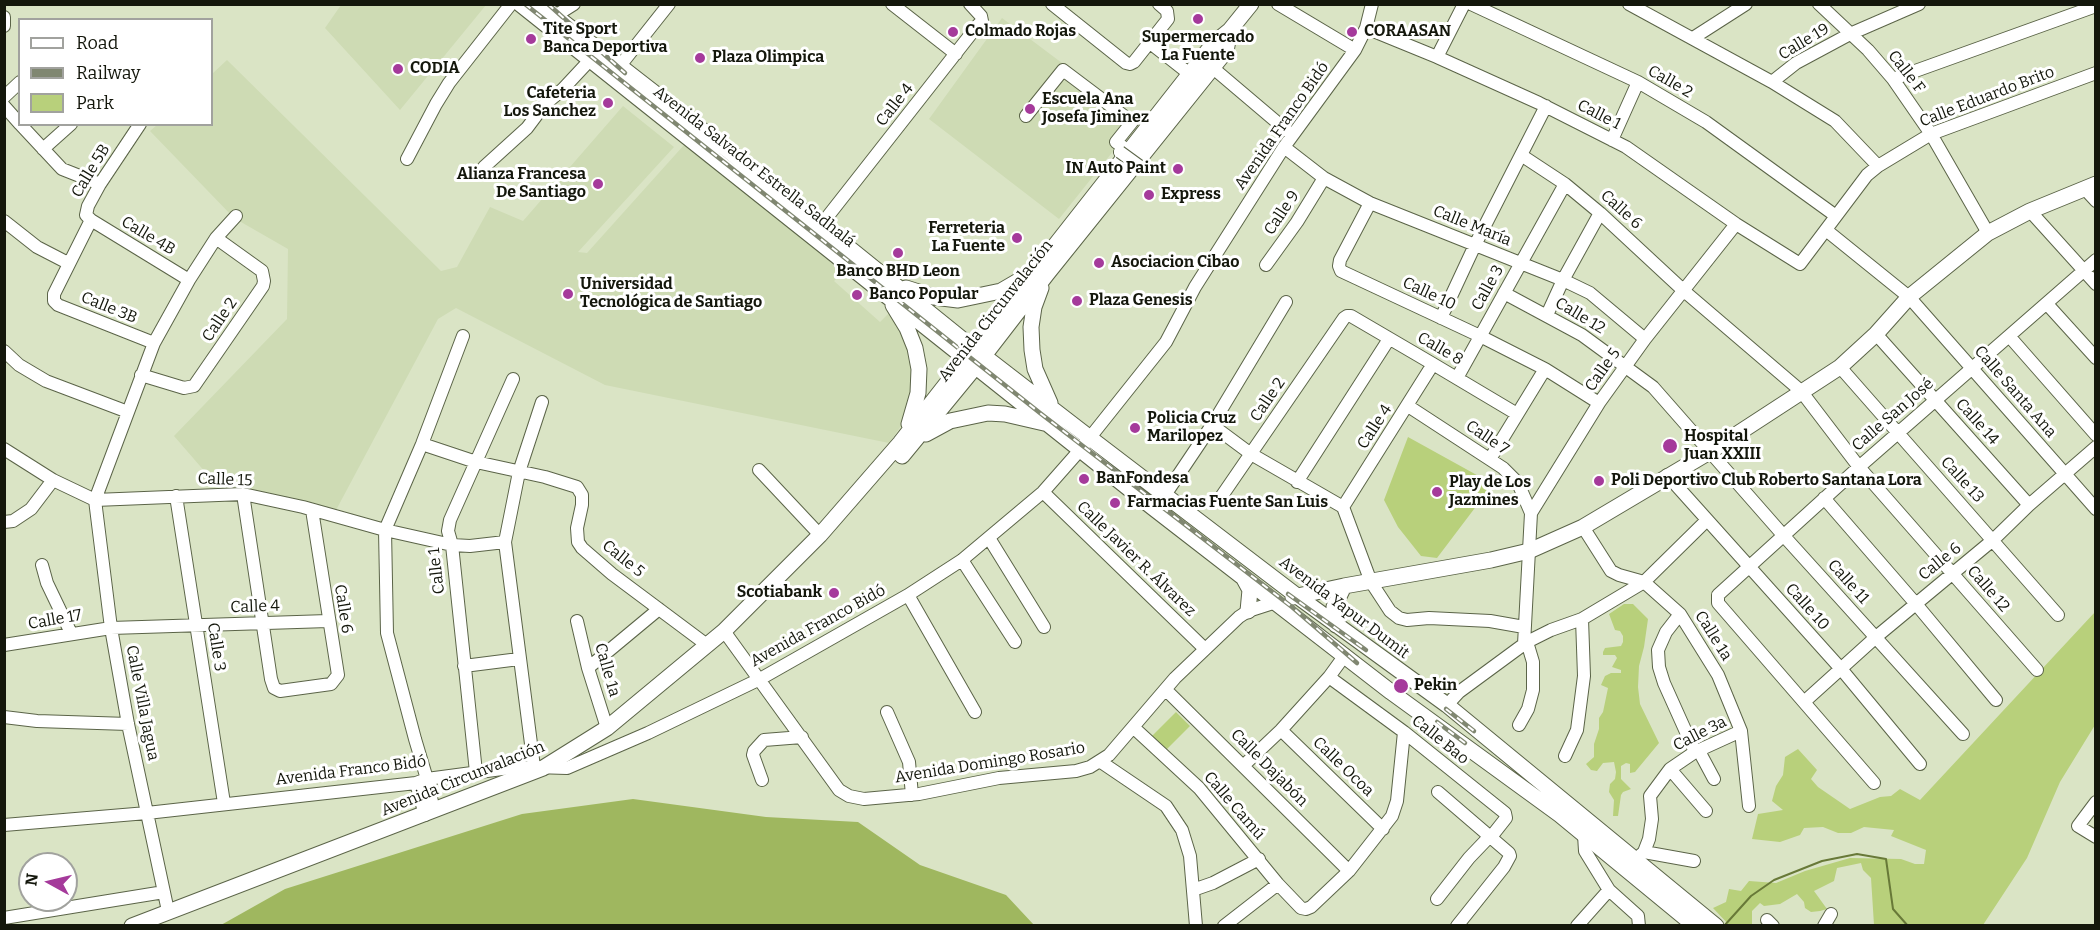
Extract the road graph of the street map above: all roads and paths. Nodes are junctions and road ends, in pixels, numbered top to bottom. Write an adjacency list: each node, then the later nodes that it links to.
1 (511, 4): 54 (street)
2 (520, 4): 31 (main road, Avenida Salvador Estrella Sadhalá)
3 (540, 4): 20 (main road, Avenida Salvador Estrella Sadhalá)
4 (574, 4): 20 (street)
5 (669, 4): 32 (street)
6 (892, 4): 29 (street)
7 (970, 4): 29 (street, Calle 4)
8 (1052, 4): 27 (street)
9 (1160, 4): 27 (street)
10 (1251, 4): 24 (main road, Avenida Circunvalación)
11 (1278, 4): 28 (street)
12 (1371, 4): 23 (street, Avenida Franco Bidó)
13 (1464, 4): 30 (street)
14 (1471, 4): 37 (street, Calle 2)
15 (1629, 4): 26 (street)
16 (1819, 4): 25 (street, Calle F)
17 (1919, 4): 25 (street, Calle 19)
18 (1743, 5): 26 (street)
19 (2096, 6): 36 (street)
20 (555, 16): 32 (main road, Avenida Salvador Estrella Sadhalá)
21 (4, 17): 22 (street)
22 (4, 26)
23 (1366, 28): 28 (street, Avenida Franco Bidó); 30 (street, Calle 1)
24 (1230, 30): 33 (main road, Avenida Circunvalación); 35 (main road, Avenida Circunvalación)
25 (1850, 34): 36 (street, Calle F); 38 (street, Calle 19)
26 (1693, 38): 38 (street)
27 (1149, 42): 35 (street)
28 (1354, 50): 49 (street, Avenida Franco Bidó)
29 (956, 54): 71 (street, Calle 4)
30 (1437, 57): 42 (street, Calle 1)
31 (590, 60): 56 (street); 86 (main road, Avenida Salvador Estrella Sadhalá)
32 (619, 66): 71 (main road, Avenida Salvador Estrella Sadhalá)
33 (1212, 68): 35 (main road, Avenida Circunvalación); 49 (street)
34 (2096, 73): 48 (street, Calle Eduardo Brito)
35 (1195, 79): 57 (main road, Avenida Circunvalación); 81 (main road, Avenida Circunvalación)
36 (1893, 79): 48 (street, Calle F)
37 (1638, 82): 50 (street); 67 (street, Calle 2)
38 (1772, 82): 55 (street)
39 (18, 84): 40 (street)
40 (4, 97)
41 (4, 106): 44 (street)
42 (1546, 106): 50 (street, Calle 1); 53 (street)
43 (1026, 116): 57 (street, bridge)
44 (18, 122)
45 (22, 126): 52 (street)
46 (69, 126): 52 (street)
47 (139, 126): 59 (street, Calle 5B)
48 (1931, 134): 55 (street, Calle Eduardo Brito); 73 (street, Calle F)
49 (1292, 135): 51 (street, Avenida Franco Bidó)
50 (1612, 140): 70 (street, Calle 1)
51 (1284, 147): 58 (street, Calle María); 127 (street, Avenida Franco Bidó)
52 (43, 149): 59 (street)
53 (1521, 154): 60 (street, Calle 6); 75 (street)
54 (408, 159)
55 (1878, 166): 67 (street, Calle Eduardo Brito)
56 (484, 167)
57 (1135, 170): 81 (main road, Avenida Circunvalación)
58 (1324, 178): 63 (street, Calle María); 80 (street, Calle 9)
59 (100, 183): 68 (street, Calle 5B)
60 (1565, 184): 65 (street, Calle 6); 78 (street, Calle 3)
61 (2090, 186): 62 (street); 64 (main road, Avenida Domingo Rosario)
62 (2096, 201)
63 (1370, 203): 75 (street, Calle María); 95 (street, Calle 10)
64 (2030, 211): 73 (main road, Avenida Domingo Rosario); 82 (street)
65 (1600, 213): 84 (street); 87 (street, Calle 6)
66 (236, 216): 74 (street)
67 (1836, 216): 72 (street, Calle Eduardo Brito)
68 (91, 220): 77 (street, Calle 5B); 83 (street, Calle 4B)
69 (4, 221): 77 (street)
70 (1736, 224): 79 (street, Calle 1); 87 (street, Calle 5)
71 (821, 225): 86 (main road, Avenida Salvador Estrella Sadhalá)
72 (1826, 230): 79 (street, Calle Eduardo Brito); 89 (street, Calle Santa Ana)
73 (1988, 233): 89 (main road, Avenida Domingo Rosario)
74 (216, 238): 83 (street); 111 (street, Calle 2)
75 (1475, 245): 78 (street, Calle María); 95 (street)
76 (2096, 260): 82 (street, Calle San José)
77 (68, 263): 90 (street, Calle 5B)
78 (1521, 264): 84 (street, Calle María); 88 (street, Calle 3)
79 (1800, 264)
80 (1266, 265)
81 (1042, 270): 86 (main road); 104 (main road, Avenida Circunvalación); 119 (main road)
82 (2083, 270): 85 (street); 92 (street, Calle San José)
83 (189, 279): 102 (street)
84 (1563, 280): 93 (street); 101 (street, Calle María)
85 (2096, 284)
86 (888, 288): 104 (main road, Avenida Salvador Estrella Sadhalá); 128 (main road)
87 (1684, 291): 101 (street, Calle 5); 114 (street, Calle 6)
88 (1503, 293): 93 (street, Calle 12); 98 (street, Calle 3)
89 (1909, 297): 96 (main road, Avenida Domingo Rosario); 109 (street, Calle Santa Ana)
90 (54, 301): 102 (street, Calle 3B)
91 (1286, 302): 123 (street)
92 (2047, 304): 99 (street, Calle San José); 105 (street)
93 (1547, 315): 107 (street, Calle 12)
94 (1344, 318): 100 (street, Calle 8); 132 (street, Calle 2)
95 (1441, 318): 98 (street, Calle 10)
96 (1876, 334): 108 (main road, Avenida Domingo Rosario); 115 (street, Calle 14)
97 (463, 336): 126 (street)
98 (1480, 336): 110 (street, Calle 10); 112 (street, Calle 3)
99 (2009, 336): 109 (street, Calle San José); 125 (street)
100 (1389, 339): 106 (street, Calle 8); 141 (street)
101 (1645, 339): 107 (street, Calle 5)
102 (154, 343): 111 (street)
103 (4, 351): 120 (street)
104 (975, 357): 119 (main road, Avenida Yapur Dumit); 122 (main road, Avenida Yapur Dumit); 128 (main road, Avenida Circunvalación)
105 (2096, 358)
106 (1433, 364): 112 (street, Calle 8); 118 (street, Calle 4)
107 (1626, 366): 117 (street, Calle 5); 131 (street, Calle 12)
108 (1840, 367): 114 (main road, Avenida Domingo Rosario); 124 (street, Calle 13)
109 (1972, 368): 115 (street, Calle San José); 138 (street, Calle Santa Ana)
110 (1545, 369): 117 (street, Calle 10); 121 (street)
111 (141, 375): 120 (street)
112 (1457, 378): 121 (street, Calle 8)
113 (513, 379): 134 (street, Calle 1)
114 (1801, 391): 131 (main road, Avenida Domingo Rosario); 135 (street, Calle 12)
115 (1935, 400): 124 (street, Calle San José); 149 (street, Calle 14)
116 (542, 402): 137 (street)
117 (1599, 403): 153 (street, Calle 5)
118 (1408, 406): 133 (street, Calle 7); 150 (street, Calle 4)
119 (1053, 408): 127 (main road, Avenida Yapur Dumit)
120 (128, 412): 147 (street)
121 (1517, 414): 133 (street)
122 (1048, 424): 127 (main road, Avenida Yapur Dumit); 128 (main road)
123 (1212, 425): 132 (street); 144 (street)
124 (1899, 434): 135 (street, Calle San José); 161 (street, Calle 13)
125 (2096, 435)
126 (422, 444): 134 (street, Calle 5); 157 (street)
127 (1085, 444): 142 (street, Avenida Franco Bidó); 144 (main road, Avenida Yapur Dumit); 169 (main road, Avenida Yapur Dumit)
128 (904, 446): 158 (main road, Avenida Circunvalación); 173 (main road, Avenida Circunvalación)
129 (2096, 447): 138 (street, Calle 6)
130 (4, 449): 140 (street, Calle 15)
131 (1711, 451): 139 (main road, Avenida Domingo Rosario); 159 (street, Calle 11)
132 (1251, 454): 141 (street); 148 (street, Calle 2)
133 (1490, 459): 153 (street, Calle 7)
134 (476, 462): 137 (street, Calle 5); 163 (street, Calle 1)
135 (1860, 467): 146 (street, Calle San José); 168 (street, Calle 12)
136 (759, 470): 158 (street)
137 (519, 472): 162 (street); 178 (street, Calle 5)
138 (2065, 473): 149 (street, Calle 6); 151 (street, Calle Santa Ana)
139 (1667, 475): 154 (street, Calle 10); 156 (main road, Avenida Domingo Rosario)
140 (53, 480): 147 (street, Calle 15); 155 (street)
141 (1297, 482): 150 (street)
142 (1043, 492): 160 (street, Avenida Franco Bidó); 198 (street, Calle Javier R. Álvarez)
143 (243, 494): 145 (street, Calle 15); 152 (street, Calle 15); 185 (street)
144 (1165, 495): 175 (main road, Avenida Yapur Dumit)
145 (176, 496): 147 (street, Calle 15); 186 (street, Calle 3)
146 (1824, 498): 159 (street, Calle San José); 177 (street)
147 (95, 500): 190 (street, Calle Villa Jagua)
148 (1219, 500)
149 (2029, 506): 161 (street, Calle 6)
150 (1343, 507): 170 (street)
151 (2096, 509)
152 (312, 510): 157 (street, Calle 15); 183 (street, Calle 6)
153 (1531, 513): 164 (street, Calle 5)
154 (1706, 521): 167 (street, Calle 10); 171 (street)
155 (4, 522)
156 (1582, 527): 164 (main road, Avenida Domingo Rosario); 171 (street, Calle 1a)
157 (385, 530): 163 (street, Calle 15); 233 (street)
158 (820, 535): 173 (main road, Avenida Circunvalación)
159 (1783, 535): 167 (street, Calle San José); 193 (street, Calle 11)
160 (989, 538): 165 (street, Avenida Franco Bidó); 188 (street)
161 (1993, 540): 168 (street, Calle 6); 181 (street, Calle 13)
162 (505, 542): 163 (street); 200 (street)
163 (452, 545): 201 (street, Calle 1)
164 (1529, 551): 170 (main road, Avenida Domingo Rosario); 189 (street, Calle 5)
165 (962, 560): 174 (street, Avenida Franco Bidó); 194 (street)
166 (42, 565): 192 (street)
167 (1747, 566): 203 (street, Calle 10); 209 (street, Calle San José)
168 (1953, 574): 177 (street, Calle 6); 204 (street, Calle 12)
169 (1242, 576): 176 (main road, Avenida Yapur Dumit); 179 (main road)
170 (1371, 582): 172 (main road, Avenida Domingo Rosario); 189 (street)
171 (1644, 582): 180 (street, Calle 1a); 182 (street)
172 (1344, 586): 175 (main road, Avenida Domingo Rosario); 187 (main road)
173 (764, 593): 191 (main road, Avenida Circunvalación)
174 (908, 595): 206 (street, Avenida Franco Bidó); 212 (street)
175 (1297, 596): 176 (main road, Avenida Domingo Rosario); 187 (main road, Avenida Yapur Dumit)
176 (1275, 602): 179 (street, Avenida Domingo Rosario); 199 (main road, Avenida Yapur Dumit)
177 (1916, 604): 193 (street, Calle 6); 208 (street)
178 (659, 609): 197 (street, Calle 5); 202 (street)
179 (1248, 611): 198 (street, Avenida Domingo Rosario)
180 (1680, 615): 219 (street, Calle 1a); 223 (street)
181 (2058, 615)
182 (1582, 619): 195 (street); 224 (street)
183 (328, 621): 185 (street, Calle 4); 185 (street, Calle 6)
184 (576, 621): 202 (street, Calle 1a)
185 (264, 623): 186 (street, Calle 4)
186 (196, 625): 190 (street, Calle 4); 238 (street, Calle 3)
187 (1336, 625): 210 (main road, Avenida Yapur Dumit)
188 (1044, 627)
189 (1524, 627): 195 (street, Calle 5)
190 (111, 628): 192 (street, Calle 17); 214 (street, Calle Villa Jagua)
191 (724, 631): 197 (main road, Avenida Circunvalación); 206 (street, Avenida Domingo Rosario)
192 (71, 633): 196 (street, Calle 17)
193 (1876, 637): 203 (street, Calle 6); 221 (street, Calle 11)
194 (1015, 642)
195 (1525, 643): 210 (street); 215 (street, Calle 5)
196 (4, 645)
197 (707, 645): 217 (main road, Avenida Circunvalación)
198 (1205, 649): 207 (street, Avenida Domingo Rosario)
199 (1345, 655): 205 (street); 245 (main road, Avenida Yapur Dumit)
200 (519, 659): 201 (street); 228 (street)
201 (464, 666): 230 (street, Calle 1)
202 (588, 668): 217 (street, Calle 1a)
203 (1842, 670): 209 (street, Calle 6); 226 (street, Calle 10)
204 (2037, 670)
205 (1329, 677): 218 (street); 220 (street, Calle Bao)
206 (760, 679): 222 (street, Avenida Domingo Rosario); 228 (street, Avenida Franco Bidó)
207 (1166, 690): 216 (street, Avenida Domingo Rosario); 227 (street, Calle Dajabón)
208 (1996, 700)
209 (1804, 702): 234 (street)
210 (1446, 705): 248 (main road, Avenida Yapur Dumit)
211 (887, 712): 236 (street)
212 (975, 712)
213 (4, 717): 214 (street)
214 (128, 724): 241 (street, Calle Villa Jagua)
215 (1519, 725)
216 (1133, 727): 225 (street, Avenida Domingo Rosario); 249 (street, Calle Camú)
217 (607, 729): 228 (main road, Avenida Circunvalación)
218 (1281, 730): 227 (street); 244 (street, Calle Ocoa)
219 (1741, 731): 223 (street, Calle 3a); 239 (street, Calle 1a)
220 (1404, 732): 244 (street); 246 (street, Calle Bao)
221 (1963, 734)
222 (802, 737): 232 (street); 236 (street, Avenida Domingo Rosario)
223 (1697, 751): 229 (street, Calle 3a); 231 (street)
224 (1565, 756)
225 (1101, 762): 236 (street, Avenida Domingo Rosario); 253 (street)
226 (1920, 764)
227 (1243, 766): 251 (street, Calle Dajabón)
228 (539, 768): 230 (street, Avenida Franco Bidó); 242 (main road, Avenida Circunvalación)
229 (1670, 769): 240 (street); 248 (street, Calle 3a)
230 (476, 772): 233 (street, Avenida Franco Bidó)
231 (1714, 779)
232 (762, 780)
233 (422, 781): 238 (street, Avenida Franco Bidó); 242 (street)
234 (1874, 783)
235 (1438, 792): 246 (street)
236 (912, 795)
237 (2096, 802): 247 (street)
238 (224, 803): 241 (street, Avenida Franco Bidó)
239 (1749, 806)
240 (1706, 811)
241 (147, 813): 243 (street, Avenida Franco Bidó); 255 (street, Calle Villa Jagua)
242 (429, 813): 258 (main road, Avenida Circunvalación)
243 (4, 825)
244 (1383, 829): 251 (street)
245 (1584, 835): 254 (street); 257 (main road, Avenida Yapur Dumit)
246 (1490, 837): 256 (street); 264 (street)
247 (2096, 837)
248 (1640, 855): 250 (street); 257 (main road, Avenida Yapur Dumit)
249 (1259, 859): 252 (street, Calle Camú); 253 (street)
250 (1694, 861)
251 (1349, 871): 252 (street, Calle Camú)
252 (1278, 884): 263 (street)
253 (1193, 890): 262 (street)
254 (1609, 890): 260 (street); 265 (street)
255 (164, 892): 258 (street, Calle Villa Jagua); 259 (street)
256 (1437, 899)
257 (1678, 904): 266 (main road, Avenida Yapur Dumit); 267 (main road, Avenida Yapur Dumit)
258 (168, 911): 261 (main road, Avenida Circunvalación)
259 (4, 918)
260 (1578, 925)
261 (132, 926)
262 (1196, 926)
263 (1224, 926)
264 (1457, 926)
265 (1639, 926)
266 (1695, 926)
267 (1716, 926)

